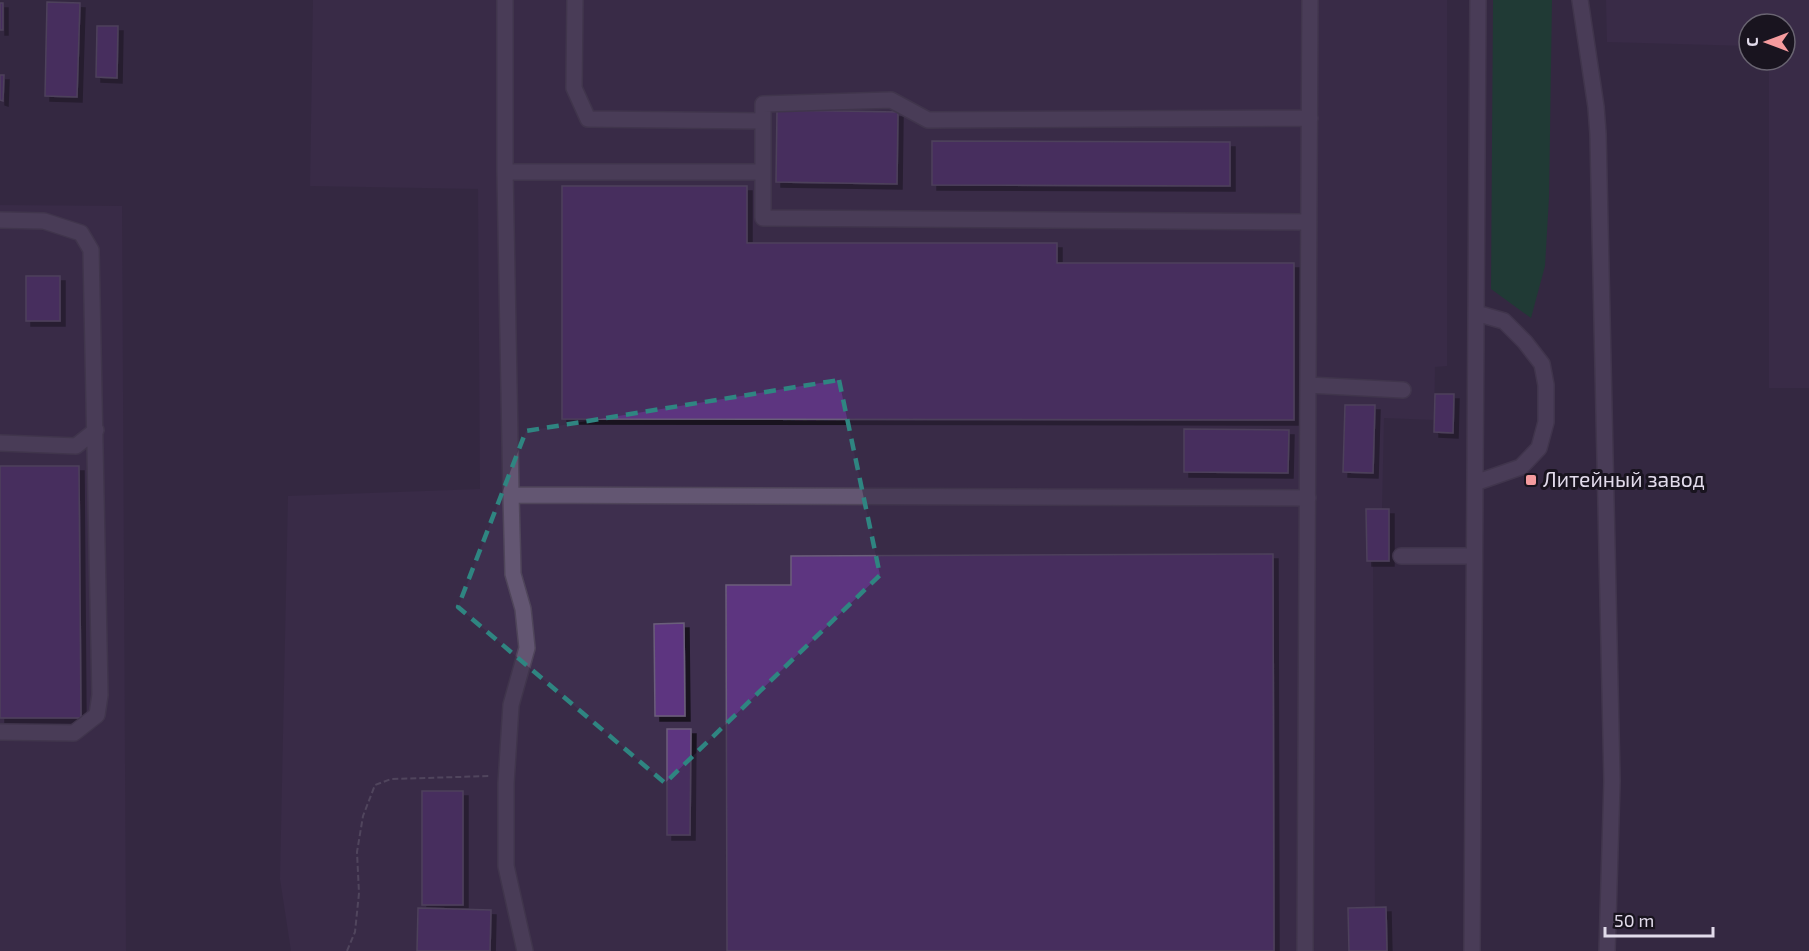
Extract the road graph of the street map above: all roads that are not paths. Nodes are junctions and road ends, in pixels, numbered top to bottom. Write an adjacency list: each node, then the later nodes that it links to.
1 (505, 0): 8 (street)
2 (575, 0): 7 (street)
3 (1310, 0): 6 (street)
4 (1478, 0): 12 (street)
5 (1580, 0): 26 (street)
6 (1310, 118): 7 (street); 11 (street)
7 (763, 121): 9 (street)
8 (505, 172): 9 (street); 18 (street)
9 (763, 172): 11 (street)
10 (0, 220): 15 (street)
11 (1309, 222): 13 (street)
12 (1476, 313): 17 (street); 17 (street)
13 (1308, 385): 14 (street); 19 (street)
14 (1403, 390)
15 (96, 430): 16 (street); 22 (street)
16 (0, 443)
17 (1475, 483): 21 (street)
18 (511, 495): 19 (street); 23 (street)
19 (1308, 498): 24 (street)
20 (1401, 556): 21 (street)
21 (1474, 556): 25 (street)
22 (0, 732)
23 (525, 951)
24 (1305, 951)
25 (1472, 951)
26 (1607, 951)

